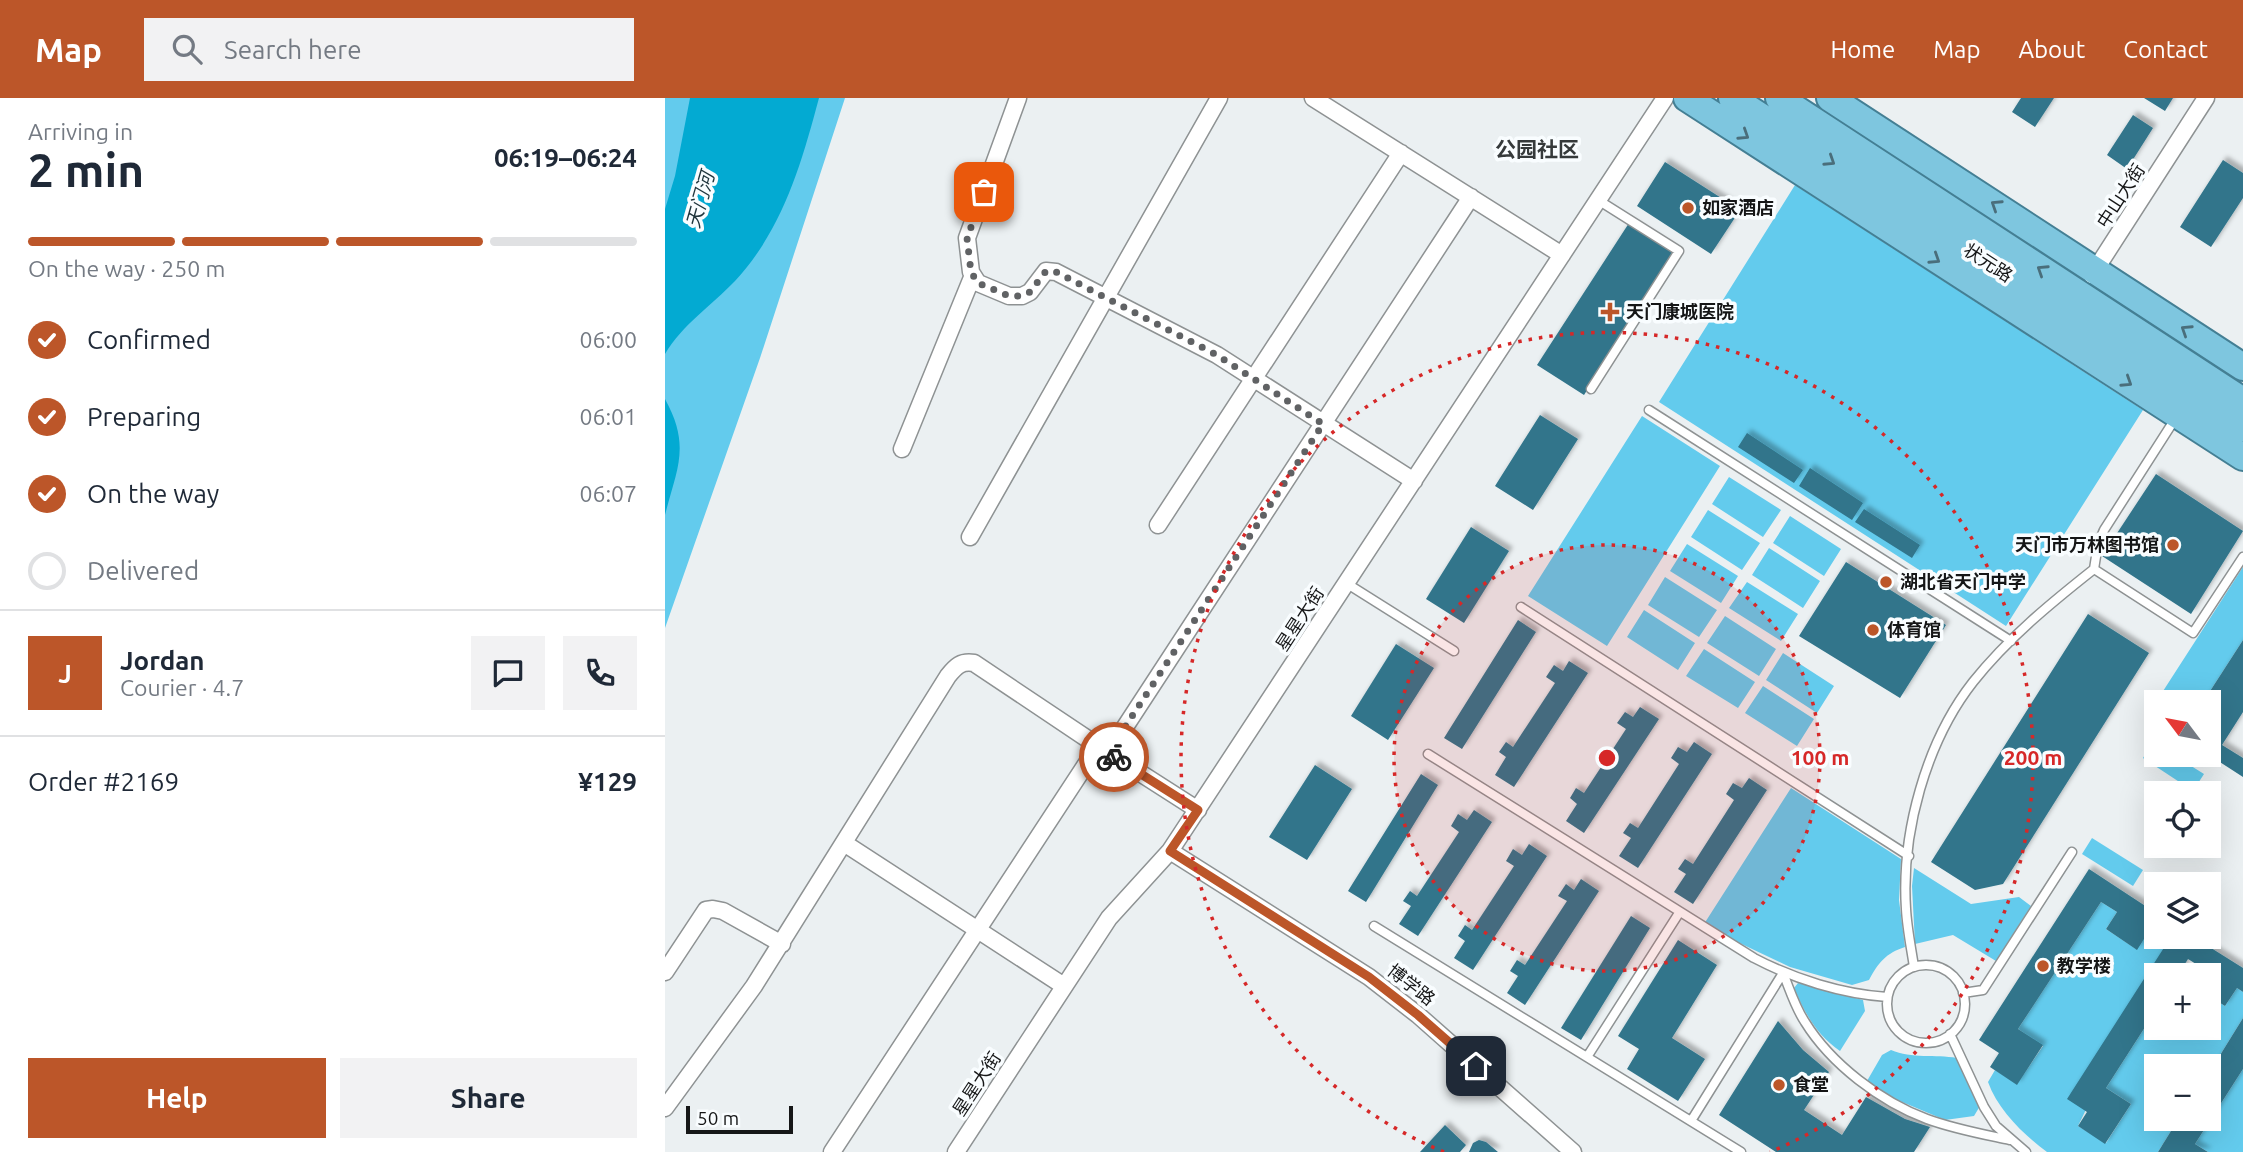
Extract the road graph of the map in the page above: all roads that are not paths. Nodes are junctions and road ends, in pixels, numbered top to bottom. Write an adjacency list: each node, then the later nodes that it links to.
1 (1018, 98): 15 (street)
2 (1219, 98): 16 (street)
3 (1313, 98): 10 (street)
4 (1665, 98): 12 (street, 星星大街)
5 (1687, 98): 21 (highway, one-way to 21)
6 (1732, 98): 17 (highway, 状元路, one-way to 17)
7 (1779, 98): 17 (highway, 状元路, one-way to 7)
8 (1830, 98): 14 (highway, one-way to 8)
9 (2206, 98): 14 (street, 中山大街)
10 (1401, 153): 11 (street); 19 (street)
11 (1471, 197): 13 (street); 24 (street)
12 (1598, 200): 13 (street, 星星大街); 20 (lane)
13 (1562, 255): 28 (street, 星星大街)
14 (2095, 270): 17 (street, 中山大街); 18 (highway, one-way to 14)
15 (973, 275): 16 (street); 26 (street)
16 (1106, 297): 19 (street); 30 (street)
17 (2073, 304): 21 (highway, 状元路)
18 (2243, 367)
19 (1254, 379): 24 (street); 29 (street)
20 (1591, 389)
21 (2190, 395): 22 (highway, 状元路); 25 (highway, 状元路); 27 (highway); 32 (lane)
22 (2243, 401)
23 (1649, 410): 35 (lane)
24 (1323, 424): 28 (street); 37 (street)
25 (2243, 428)
26 (902, 449)
27 (2243, 457)
28 (1414, 481): 33 (street, 星星大街)
29 (1158, 525)
30 (970, 537)
31 (2243, 557): 32 (lane)
32 (2094, 569): 35 (lane)
33 (1346, 583): 36 (lane); 39 (street, 星星大街)
34 (1521, 607): 43 (lane)
35 (2011, 641): 43 (lane)
36 (1454, 651)
37 (1103, 749): 39 (street); 40 (street); 46 (street)
38 (1428, 754): 44 (lane)
39 (1198, 810): 41 (street, 星星大街)
40 (844, 843): 46 (street); 47 (street)
41 (1170, 851): 51 (street, 星星大街); 61 (street, 博学路)
42 (2071, 852): 52 (lane)
43 (1909, 856): 48 (lane)
44 (1679, 913): 50 (lane); 55 (lane)
45 (1374, 926): 55 (lane)
46 (978, 930): 51 (street); 59 (street)
47 (782, 944): 49 (street); 56 (street)
48 (1915, 967): 52 (lane); 53 (lane)
49 (665, 972)
50 (1783, 973): 53 (lane); 57 (lane); 58 (lane)
51 (1064, 986): 60 (street, 星星大街)
52 (1963, 993): 54 (lane)
53 (1887, 997): 54 (lane)
54 (1950, 1034): 58 (lane)
55 (1587, 1057): 57 (lane)
56 (665, 1108)
57 (1691, 1121): 62 (lane)
58 (2010, 1140): 63 (lane)
59 (832, 1152)
60 (956, 1152)
61 (1573, 1152)
62 (1741, 1152)
63 (2026, 1152)

